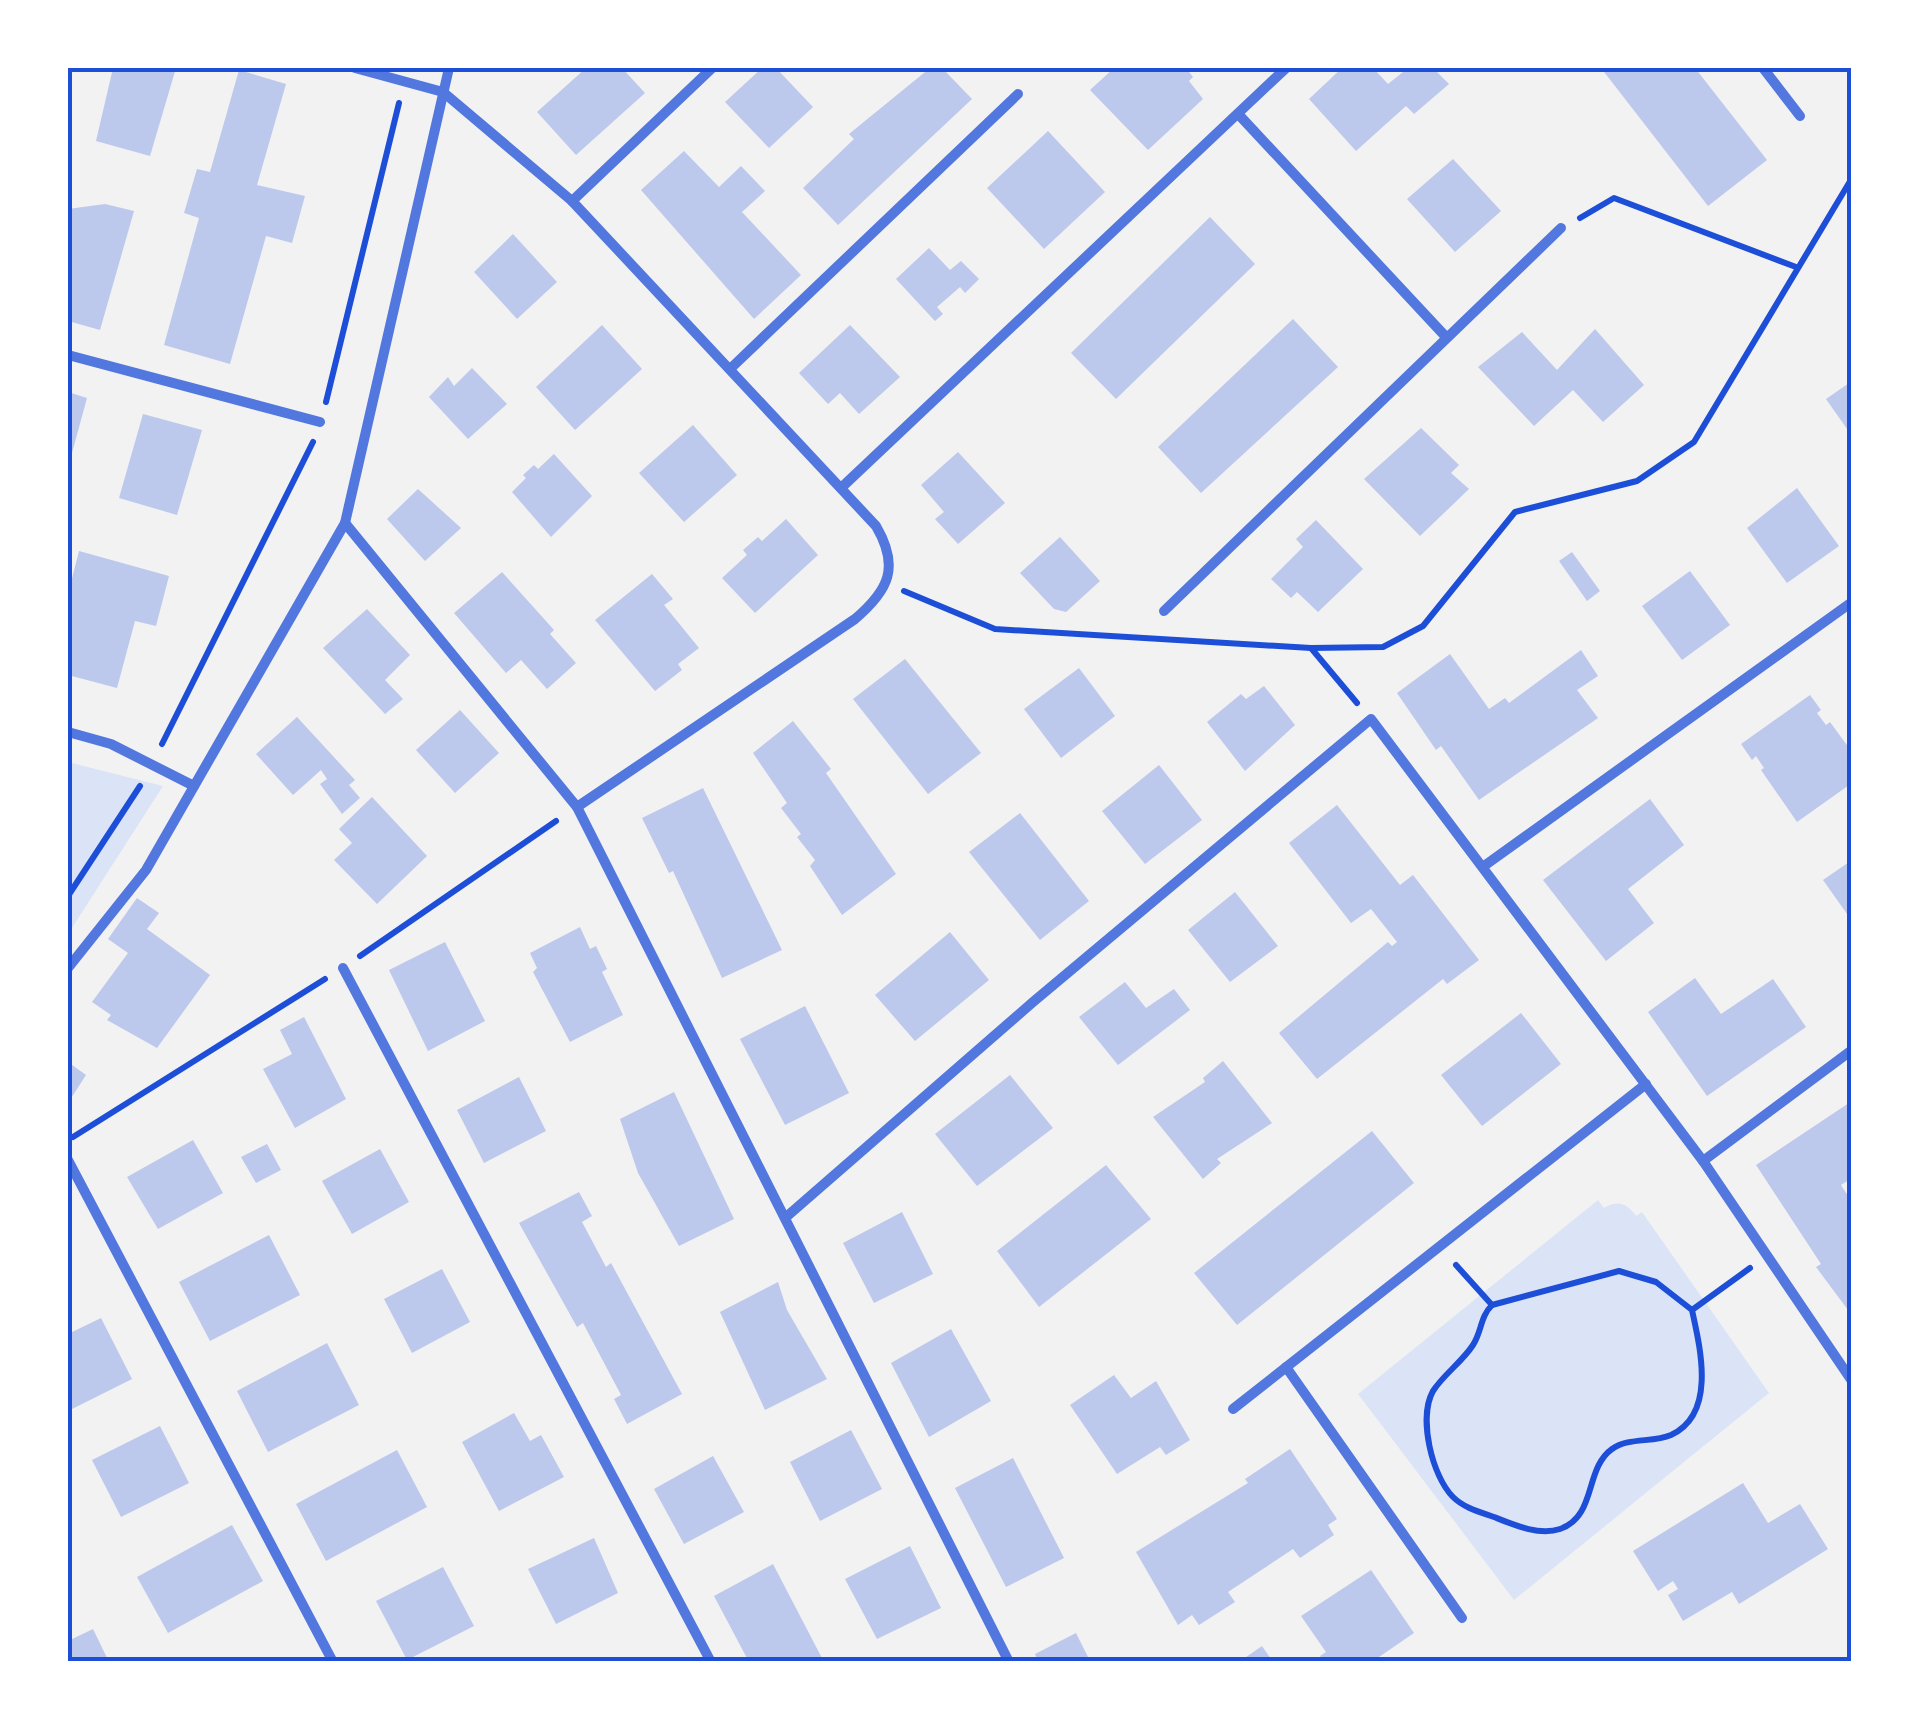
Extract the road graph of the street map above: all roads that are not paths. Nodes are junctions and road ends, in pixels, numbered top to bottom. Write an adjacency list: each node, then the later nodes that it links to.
1 (355, 68): 6 (street)
2 (449, 68): 6 (street)
3 (712, 68): 10 (street)
4 (1286, 68): 8 (street)
5 (1763, 68): 9 (street)
6 (443, 92): 10 (street); 17 (street)
7 (1018, 94): 14 (street)
8 (1240, 116): 12 (street); 16 (street)
9 (1800, 116)
10 (572, 201): 14 (street)
11 (1561, 228): 12 (street)
12 (1446, 337): 19 (street)
13 (68, 354): 15 (street)
14 (730, 368): 16 (street)
15 (320, 422)
16 (842, 488): 22 (street)
17 (345, 523): 21 (street); 22 (street)
18 (1852, 602): 23 (street)
19 (1164, 611)
20 (68, 732): 21 (street)
21 (194, 786): 24 (street)
22 (576, 808): 30 (street)
23 (1484, 866): 27 (street); 30 (street)
24 (68, 968)
25 (343, 968): 36 (street)
26 (1852, 1050): 29 (street)
27 (1646, 1084): 29 (street); 31 (street)
28 (68, 1160): 35 (street)
29 (1703, 1161): 32 (street)
30 (786, 1218): 37 (street)
31 (1286, 1367): 33 (street); 34 (street)
32 (1851, 1379)
33 (1233, 1409)
34 (1462, 1618)
35 (333, 1662)
36 (712, 1662)
37 (1009, 1662)

